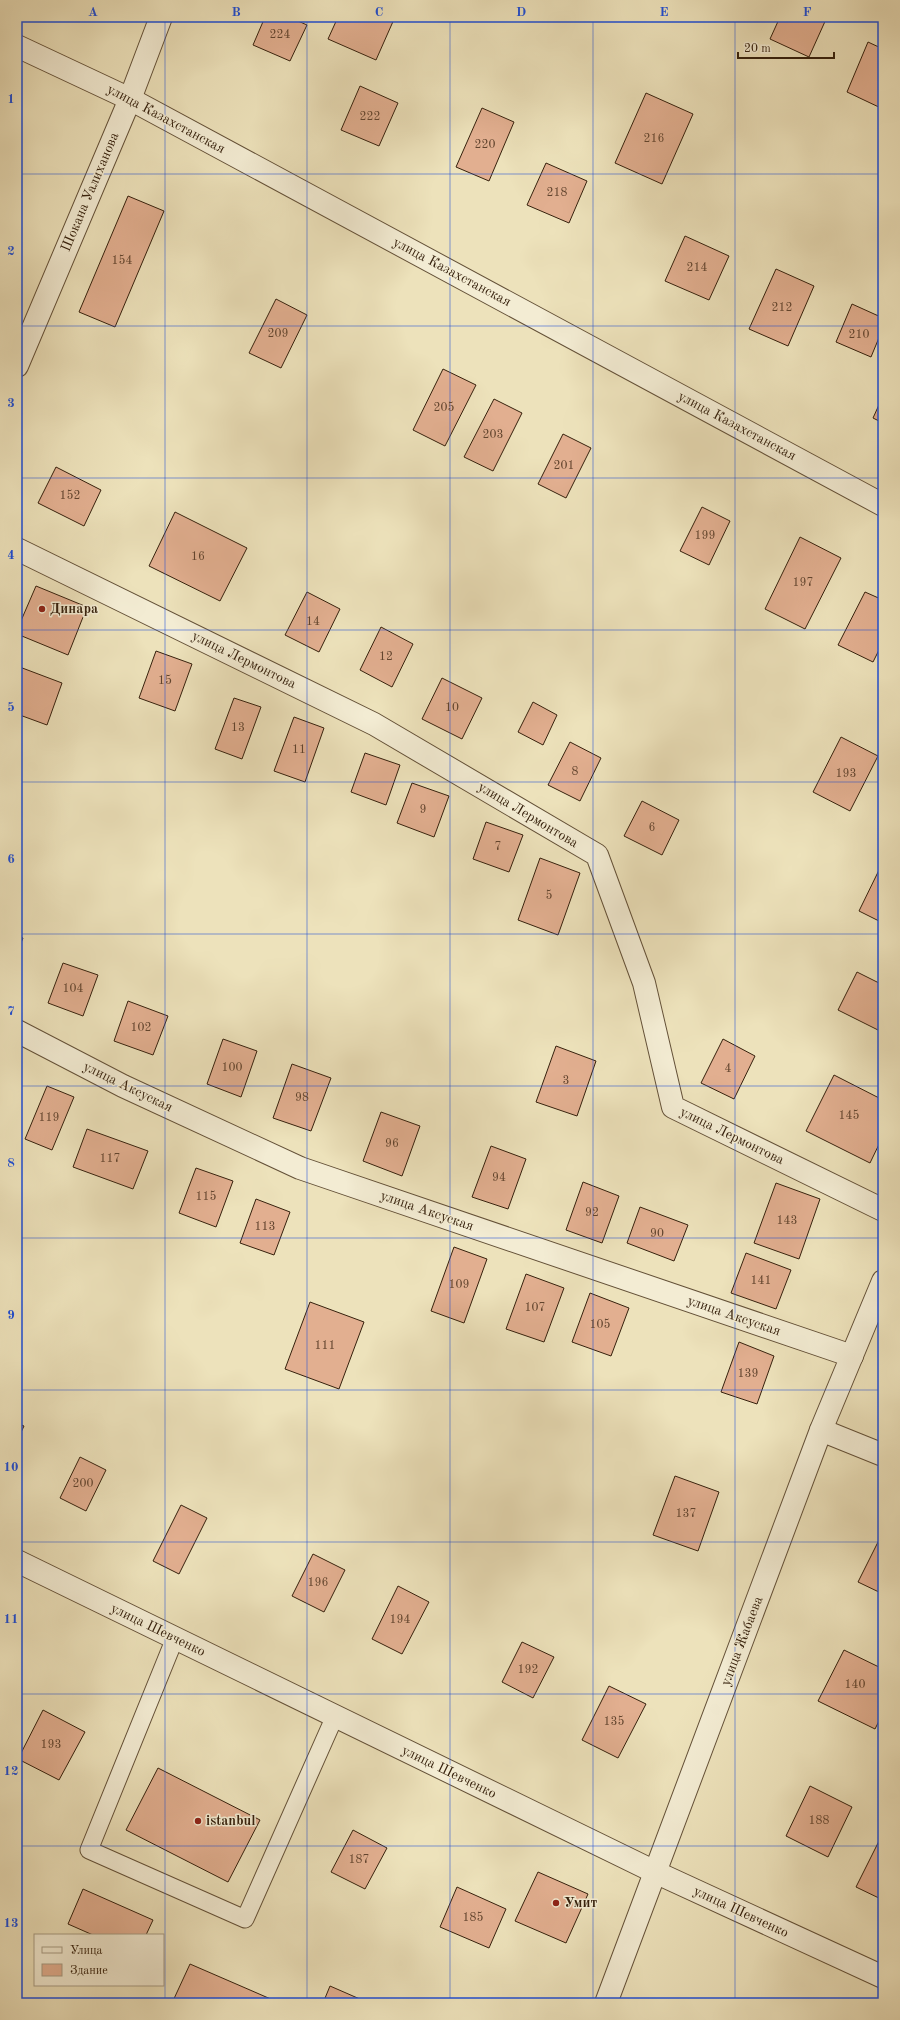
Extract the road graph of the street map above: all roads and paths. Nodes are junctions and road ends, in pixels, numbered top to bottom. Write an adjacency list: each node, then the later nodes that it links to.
1 (161, 17): 3 (street, Шокана Уалиханова)
2 (17, 46): 3 (street, улица Казахстанская)
3 (130, 98): 4 (street, Шокана Уалиханова); 5 (street, улица Казахстанская)
4 (17, 366)
5 (883, 505)
6 (17, 549): 8 (street, улица Лермонтова)
7 (17, 1032): 10 (street, улица Аксуская)
8 (883, 1210)
9 (883, 1281): 10 (street, улица Жабаева)
10 (852, 1356): 11 (street, улица Жабаева)
11 (821, 1430): 12 (street); 16 (street, улица Жабаева)
12 (883, 1455)
13 (17, 1561): 14 (street, улица Шевченко)
14 (175, 1638): 15 (street, улица Шевченко); 15 (lane)
15 (336, 1716): 16 (street, улица Шевченко)
16 (655, 1872): 17 (street, улица Шевченко); 18 (street, улица Жабаева)
17 (883, 1977)
18 (606, 2003)

